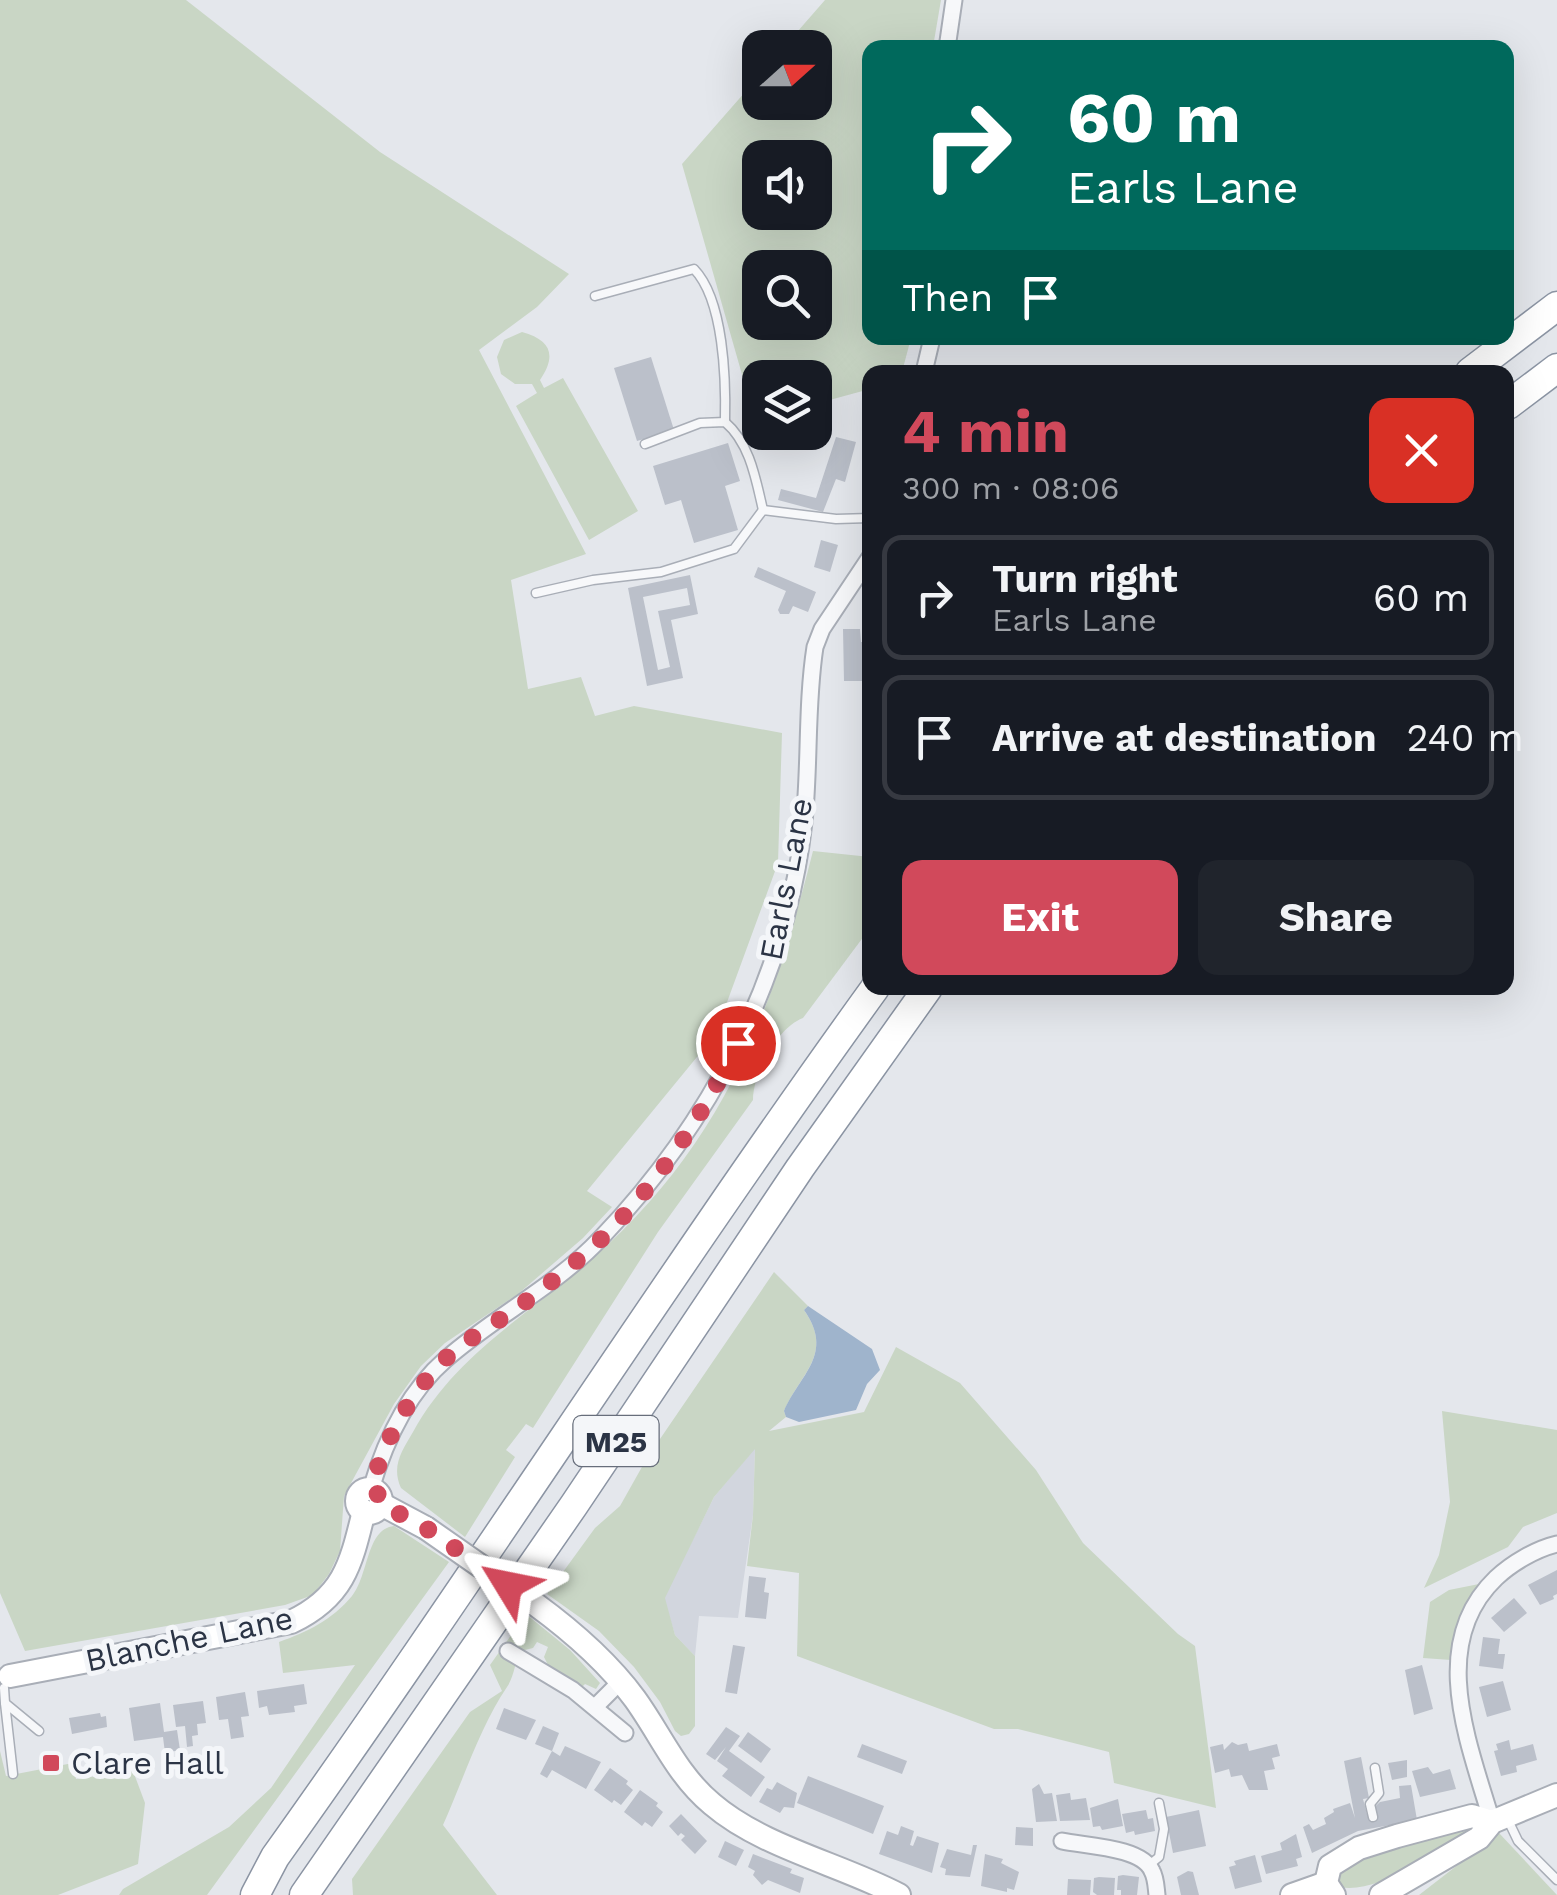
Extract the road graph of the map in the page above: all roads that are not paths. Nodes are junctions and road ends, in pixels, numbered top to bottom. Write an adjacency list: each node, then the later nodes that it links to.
1 (954, 0): 2 (street)
2 (948, 40)
3 (595, 296): 10 (lane)
4 (1557, 306): 5 (highway)
5 (1514, 339)
6 (1506, 345): 7 (highway)
7 (1479, 365)
8 (1557, 368): 9 (highway)
9 (1514, 401)
10 (726, 422): 11 (lane); 12 (lane)
11 (645, 444)
12 (763, 510): 13 (lane); 15 (lane)
13 (862, 518)
14 (862, 569): 18 (street, Earls Lane)
15 (536, 592)
16 (871, 995): 33 (highway, M25)
17 (923, 995): 39 (highway, M25)
18 (372, 1501): 21 (street, bridge); 22 (street, Blanche Lane)
19 (1557, 1544): 31 (street)
20 (508, 1651): 23 (street)
21 (621, 1681): 23 (street); 40 (street)
22 (4, 1684): 24 (lane); 27 (lane)
23 (595, 1707): 25 (street)
24 (39, 1731)
25 (625, 1733)
26 (1374, 1768): 30 (lane)
27 (13, 1774)
28 (1557, 1796): 31 (street)
29 (1159, 1802): 34 (lane)
30 (1373, 1817)
31 (1499, 1819): 35 (lane); 36 (street); 43 (street)
32 (1062, 1842): 34 (street)
33 (275, 1857): 37 (highway, M25); 38 (highway, M25)
34 (1149, 1865): 41 (street)
35 (1557, 1880)
36 (1330, 1889): 42 (street)
37 (233, 1895)
38 (255, 1895)
39 (304, 1895)
40 (898, 1895)
41 (1157, 1895)
42 (1292, 1895)
43 (1381, 1895)

